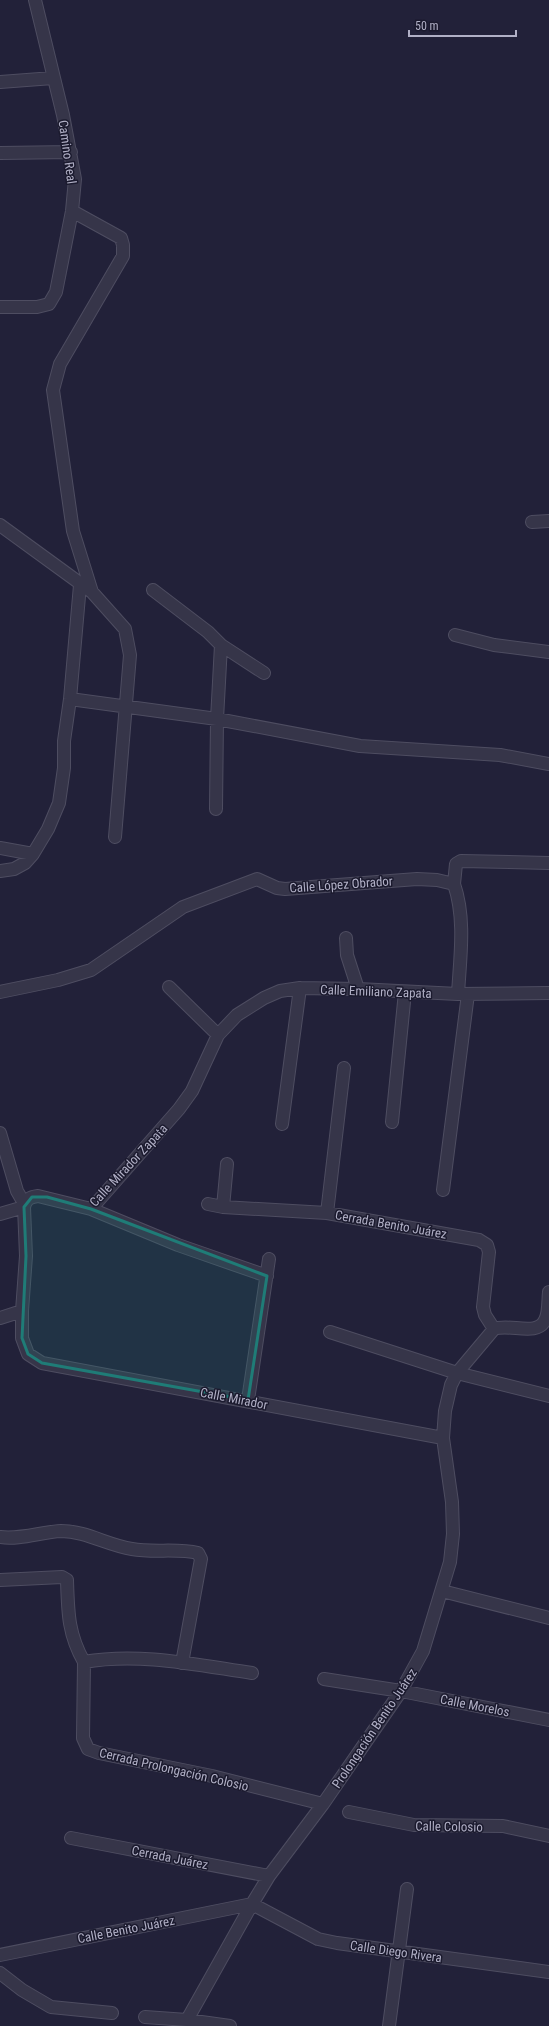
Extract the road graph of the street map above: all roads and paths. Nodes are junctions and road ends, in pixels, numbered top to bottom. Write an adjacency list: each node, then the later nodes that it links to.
1 (35, 0): 2 (street, Camino Real)
2 (53, 78): 3 (street); 4 (street, Camino Real)
3 (0, 82)
4 (71, 152): 5 (street); 6 (street, Camino Real)
5 (0, 153)
6 (72, 211): 7 (street, Camino Real); 13 (street)
7 (0, 307)
8 (549, 521): 9 (street)
9 (532, 522)
10 (0, 525): 11 (street)
11 (80, 585): 13 (street); 18 (street)
12 (154, 590): 15 (street)
13 (92, 592): 19 (street)
14 (455, 636): 16 (street)
15 (222, 645): 17 (street); 20 (street)
16 (549, 652)
17 (264, 673)
18 (70, 698): 19 (street); 25 (street)
19 (126, 707): 20 (street); 23 (street)
20 (217, 719): 21 (street); 22 (street)
21 (549, 764)
22 (216, 809)
23 (115, 837)
24 (0, 848): 25 (street)
25 (33, 854): 27 (street)
26 (549, 863): 28 (street)
27 (0, 872)
28 (454, 884): 33 (street, Calle López Obrador); 36 (street)
29 (346, 938): 32 (street)
30 (169, 987): 37 (street)
31 (300, 988): 32 (street, Calle Emiliano Zapata); 37 (street, Calle Emiliano Zapata); 40 (street)
32 (358, 989): 34 (street, Calle Emiliano Zapata)
33 (0, 992)
34 (405, 992): 36 (street, Calle Emiliano Zapata); 39 (street)
35 (549, 993): 36 (street, Calle Emiliano Zapata)
36 (463, 994): 43 (street)
37 (218, 1035): 47 (street, Calle Mirador Zapata)
38 (344, 1068): 48 (street, Cerrada Benito Juárez)
39 (392, 1122)
40 (282, 1124)
41 (0, 1133): 44 (street)
42 (227, 1164): 46 (street)
43 (443, 1190)
44 (25, 1204): 47 (street, Calle Mirador Zapata); 49 (street, Calle Mirador Zapata); 53 (street)
45 (208, 1204): 46 (street)
46 (223, 1207): 48 (street)
47 (91, 1209): 51 (street)
48 (327, 1213): 55 (street, Cerrada Benito Juárez)
49 (0, 1214)
50 (269, 1259): 51 (street)
51 (267, 1276): 59 (street)
52 (549, 1292): 55 (street)
53 (22, 1311): 54 (street); 59 (street, Calle Mirador)
54 (0, 1318)
55 (494, 1329): 57 (street)
56 (330, 1332): 57 (street)
57 (458, 1373): 58 (street); 60 (street)
58 (549, 1396)
59 (248, 1400): 60 (street, Calle Mirador)
60 (443, 1438): 63 (street, Prolongación Benito Juárez)
61 (0, 1537): 66 (street)
62 (0, 1580): 65 (street)
63 (442, 1591): 64 (street); 69 (street, Prolongación Benito Juárez)
64 (549, 1618)
65 (84, 1662): 66 (street); 71 (street, Cerrada Prolongación Colosio)
66 (182, 1663): 67 (street)
67 (252, 1673)
68 (324, 1679): 69 (street)
69 (401, 1691): 70 (street, Calle Morelos); 71 (street, Prolongación Benito Juárez)
70 (549, 1720)
71 (323, 1804): 75 (street, Prolongación Benito Juárez)
72 (349, 1812): 73 (street, Calle Colosio)
73 (549, 1836)
74 (71, 1838): 75 (street, Cerrada Juárez)
75 (269, 1876): 77 (street, Prolongación Benito Juárez)
76 (407, 1889): 78 (street)
77 (252, 1904): 78 (street, Calle Diego Rivera); 79 (street, Calle Benito Juárez); 84 (street, Prolongación Benito Juárez)
78 (400, 1951): 80 (street, Calle Diego Rivera); 86 (street)
79 (0, 1955)
80 (549, 1972)
81 (0, 1973): 82 (street)
82 (112, 2013)
83 (145, 2017): 84 (street)
84 (187, 2020): 85 (street)
85 (230, 2026)
86 (389, 2026)

